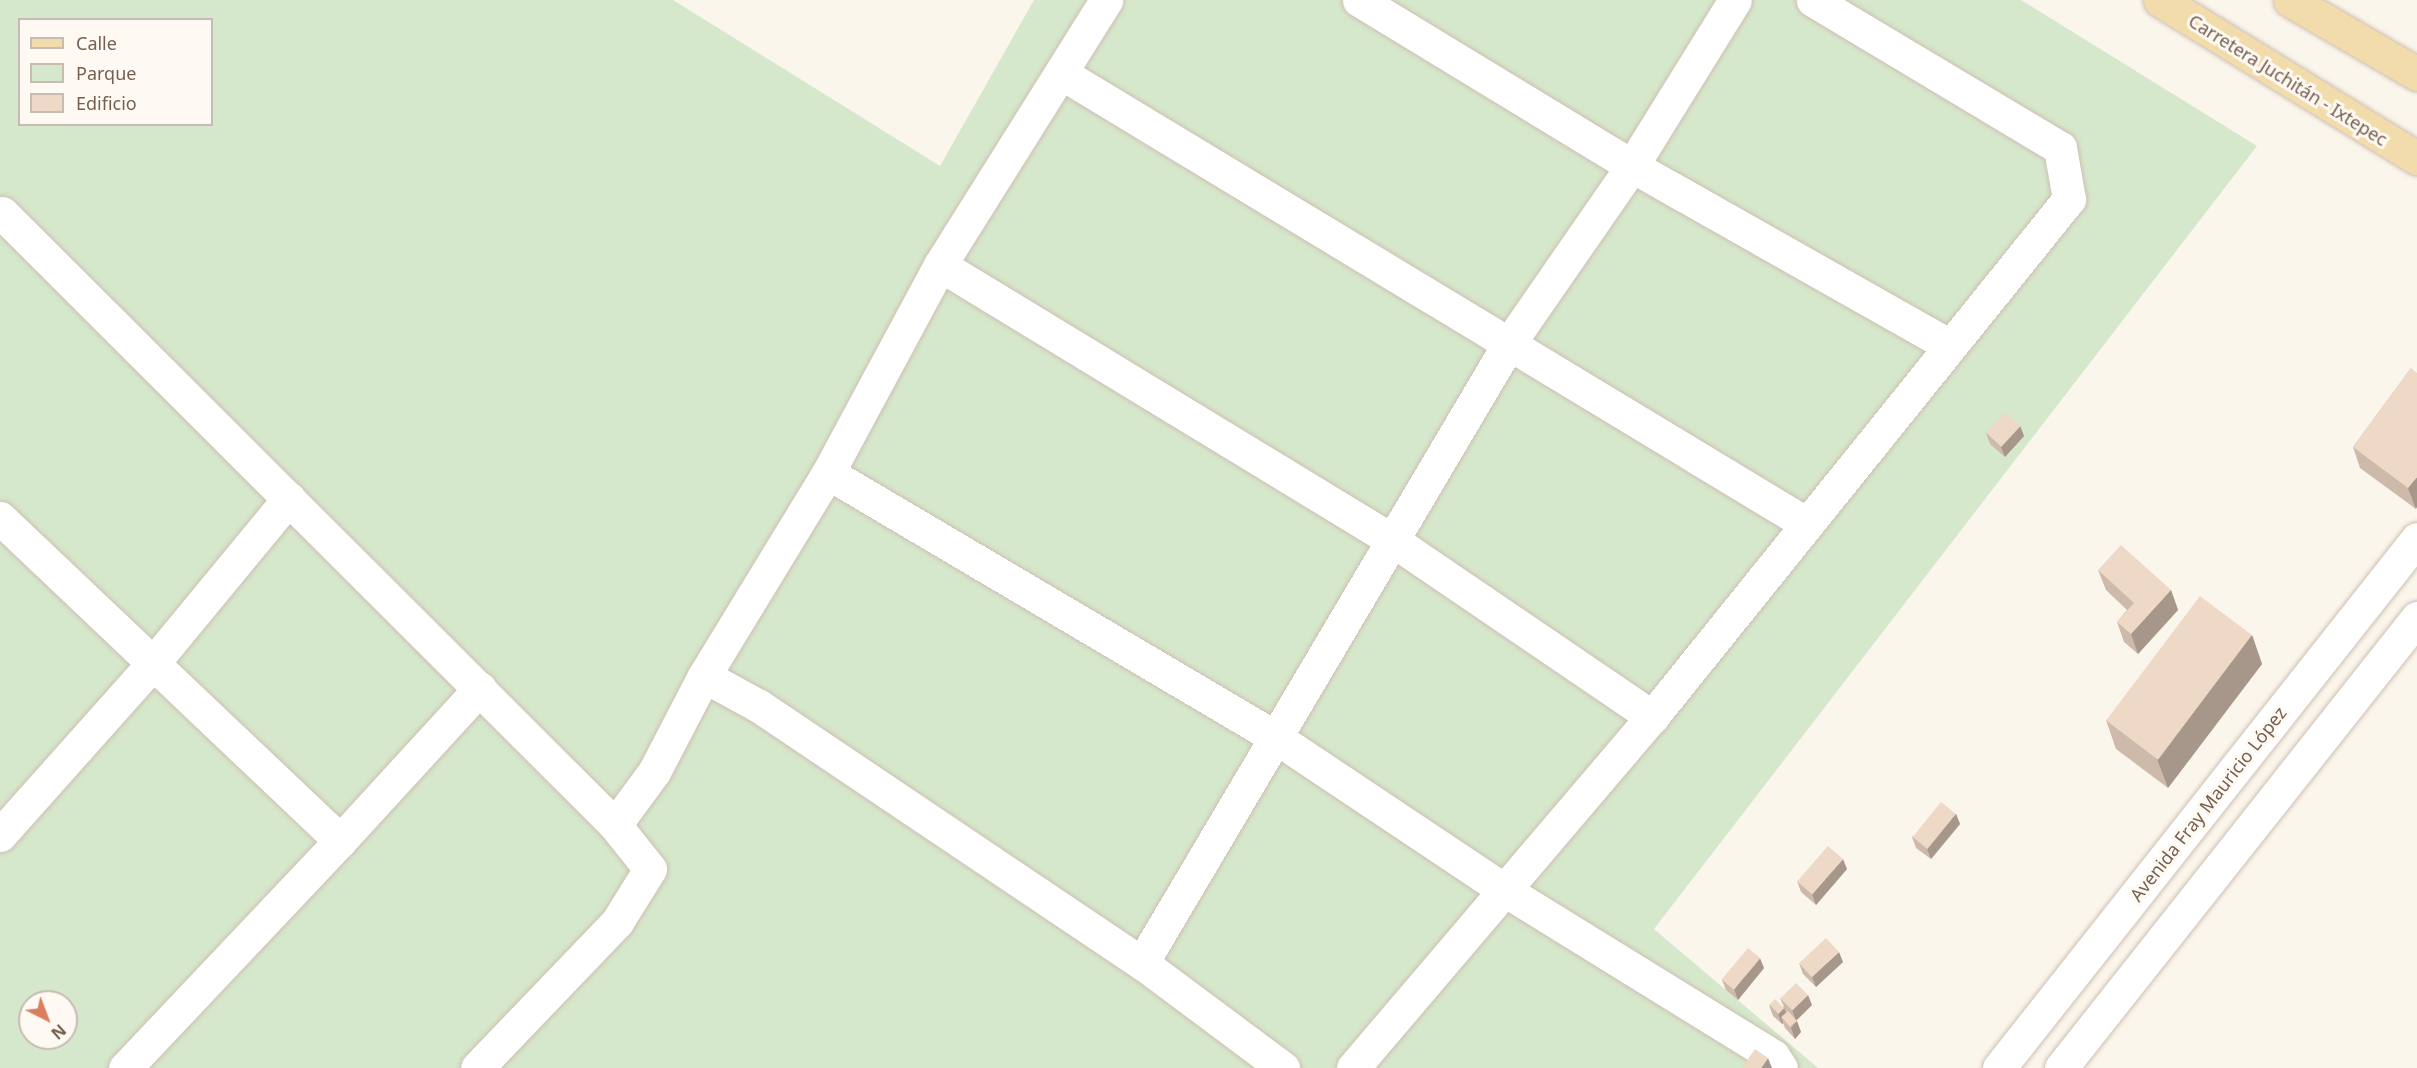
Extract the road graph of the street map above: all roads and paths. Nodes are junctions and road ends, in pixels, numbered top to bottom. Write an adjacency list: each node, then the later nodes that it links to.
1 (1106, 0): 7 (street)
2 (1359, 0): 10 (street)
3 (1735, 0): 10 (street)
4 (1813, 0): 14 (street)
5 (2160, 0): 9 (main road, Carretera Juchitán - Ixtepec)
6 (2290, 0): 8 (main road)
7 (1061, 73): 12 (street); 13 (street)
8 (2417, 74)
9 (2417, 158)
10 (1632, 166): 13 (street); 14 (street)
11 (2, 213): 16 (street)
12 (940, 265): 15 (street); 20 (street)
13 (1508, 345): 18 (street); 20 (street)
14 (1950, 346): 18 (street)
15 (828, 473): 23 (street); 26 (street)
16 (289, 498): 22 (street); 24 (street)
17 (0, 518): 22 (street)
18 (1807, 524): 25 (street)
19 (2417, 539): 37 (street, Avenida Fray Mauricio López)
20 (1392, 540): 25 (street); 26 (street)
21 (2417, 618): 38 (street)
22 (154, 662): 28 (street); 29 (street)
23 (704, 676): 27 (street); 31 (street)
24 (480, 688): 27 (street); 29 (street)
25 (1652, 717): 30 (street)
26 (1275, 737): 30 (street); 31 (street)
27 (615, 825): 32 (street)
28 (0, 835)
29 (340, 841): 33 (street)
30 (1506, 891): 35 (street); 36 (street)
31 (1142, 963): 34 (street)
32 (491, 1063)
33 (125, 1068)
34 (1284, 1068)
35 (1353, 1068)
36 (1781, 1068)
37 (1999, 1068)
38 (2061, 1068)

